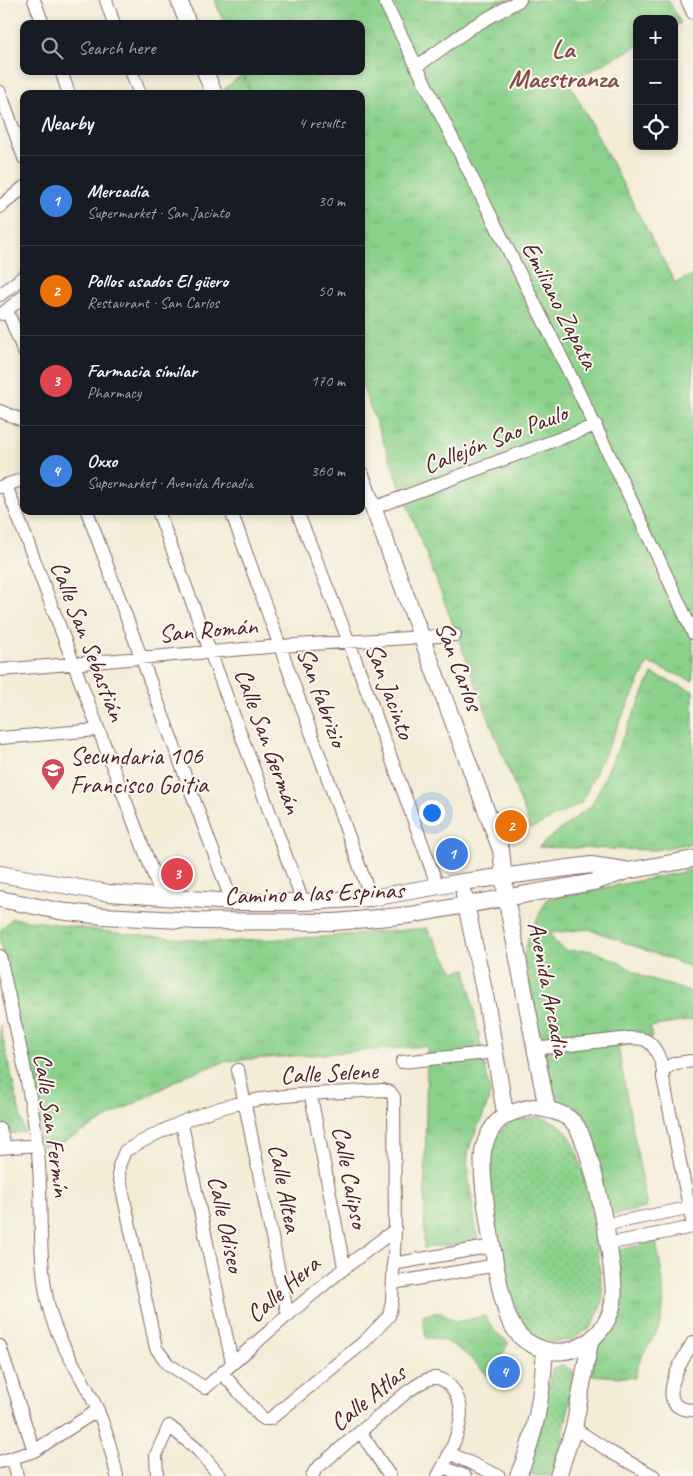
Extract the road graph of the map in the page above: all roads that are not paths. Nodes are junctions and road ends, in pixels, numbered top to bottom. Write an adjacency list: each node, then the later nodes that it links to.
1 (34, 0): 8 (street)
2 (106, 0): 9 (street)
3 (179, 0): 10 (street)
4 (384, 0): 11 (street, Emiliano Zapata)
5 (520, 0): 11 (street)
6 (687, 0): 7 (street)
7 (693, 13)
8 (42, 20)
9 (113, 20)
10 (186, 20)
11 (416, 67): 30 (street, Emiliano Zapata)
12 (62, 75): 15 (street)
13 (133, 75): 16 (street)
14 (207, 75): 17 (street)
15 (68, 90)
16 (139, 90)
17 (212, 90)
18 (0, 92): 19 (street)
19 (4, 119): 20 (street)
20 (20, 150)
21 (20, 190): 22 (street)
22 (0, 207)
23 (20, 279): 24 (street)
24 (0, 295)
25 (20, 299): 26 (street)
26 (3, 313): 27 (street)
27 (20, 345)
28 (0, 411): 29 (street)
29 (20, 419)
30 (596, 425): 34 (street, Callejón Sao Paulo); 39 (street, Emiliano Zapata)
31 (20, 480): 33 (street)
32 (365, 485): 34 (street, San Carlos)
33 (3, 486): 46 (street, Calle San Sebastián)
34 (374, 508): 41 (street, San Carlos)
35 (88, 515): 45 (street)
36 (160, 515): 44 (street, Calle San Germán)
37 (232, 515): 43 (street, San fabrizio)
38 (299, 515): 42 (street, San Jacinto)
39 (693, 634)
40 (455, 635): 41 (street, San Román)
41 (421, 638): 42 (street, San Román); 53 (street, San Carlos)
42 (349, 642): 43 (street, San Román); 55 (street, San Jacinto)
43 (280, 646): 44 (street, San Román); 58 (street, San fabrizio)
44 (212, 653): 45 (street, San Román); 61 (street, Calle San Germán)
45 (142, 658): 46 (street, San Román); 60 (street)
46 (73, 664): 47 (street, San Román); 48 (street, Calle San Sebastián)
47 (1, 666)
48 (97, 730): 49 (street); 56 (street, Calle San Sebastián)
49 (0, 738)
50 (693, 859): 51 (street, Camino a las Espinas)
51 (628, 871): 53 (street, Camino a las Espinas); 57 (street, Camino a las Espinas)
52 (0, 874): 56 (street, Camino a las Espinas)
53 (504, 877): 54 (street, Camino a las Espinas); 57 (street, Avenida Arcadia)
54 (462, 882): 55 (street, Camino a las Espinas); 62 (street)
55 (438, 887): 58 (street, Camino a las Espinas)
56 (162, 897): 60 (street, Camino a las Espinas)
57 (506, 897): 62 (street, Camino a las Espinas); 64 (street, Avenida Arcadia)
58 (371, 898): 61 (street, Camino a las Espinas)
59 (0, 899): 62 (street, Camino a las Espinas)
60 (232, 902): 61 (street, Camino a las Espinas)
61 (302, 902)
62 (466, 904): 65 (street)
63 (0, 956): 76 (street, Calle San Fermín)
64 (534, 1049): 69 (street); 72 (street, Avenida Arcadia)
65 (496, 1052): 67 (street); 73 (street)
66 (693, 1061): 69 (street)
67 (402, 1062)
68 (238, 1070): 71 (street, Calle Altea)
69 (664, 1070): 78 (street)
70 (311, 1096): 71 (street, Calle Selene); 81 (street, Calle Selene); 86 (street, Calle Calipso)
71 (245, 1102): 74 (street, Calle Selene); 88 (street, Calle Altea)
72 (547, 1109): 73 (street); 79 (street)
73 (505, 1113): 83 (street)
74 (182, 1124): 93 (street, Calle Odiseo); 95 (street, Calle Selene)
75 (0, 1129): 77 (street)
76 (37, 1145): 77 (street); 96 (street, Calle San Fermín)
77 (3, 1148)
78 (688, 1208): 79 (street); 80 (street)
79 (604, 1225): 82 (street)
80 (693, 1226): 82 (street)
81 (395, 1230): 84 (street, Calle Selene); 86 (street, Calle Hera)
82 (607, 1244): 89 (street)
83 (493, 1246): 84 (street); 85 (street)
84 (393, 1264): 87 (street, Calle Selene)
85 (497, 1265): 87 (street); 92 (street)
86 (344, 1267): 88 (street, Calle Hera)
87 (393, 1283): 94 (street, Calle Selene)
88 (288, 1316): 93 (street, Calle Hera)
89 (590, 1342): 92 (street); 98 (street)
90 (693, 1342): 97 (street)
91 (0, 1346): 100 (street)
92 (545, 1350): 112 (street)
93 (232, 1364): 94 (street, Calle Hera)
94 (222, 1373): 95 (street, Calle Hera)
95 (205, 1388)
96 (98, 1410): 100 (street); 105 (street, Calle San Fermín)
97 (693, 1410)
98 (574, 1428): 113 (street); 114 (street)
99 (361, 1432): 101 (street, Calle Atlas); 108 (street, Calle Atlas); 109 (street)
100 (34, 1450): 102 (street)
101 (449, 1453): 103 (street, Calle Atlas); 111 (street)
102 (6, 1461): 104 (street)
103 (441, 1472): 110 (street, Calle Atlas)
104 (17, 1476)
105 (117, 1476)
106 (157, 1476): 107 (street)
107 (220, 1476)
108 (312, 1476)
109 (390, 1476)
110 (465, 1476)
111 (499, 1476)
112 (518, 1476)
113 (558, 1476)
114 (654, 1476)

